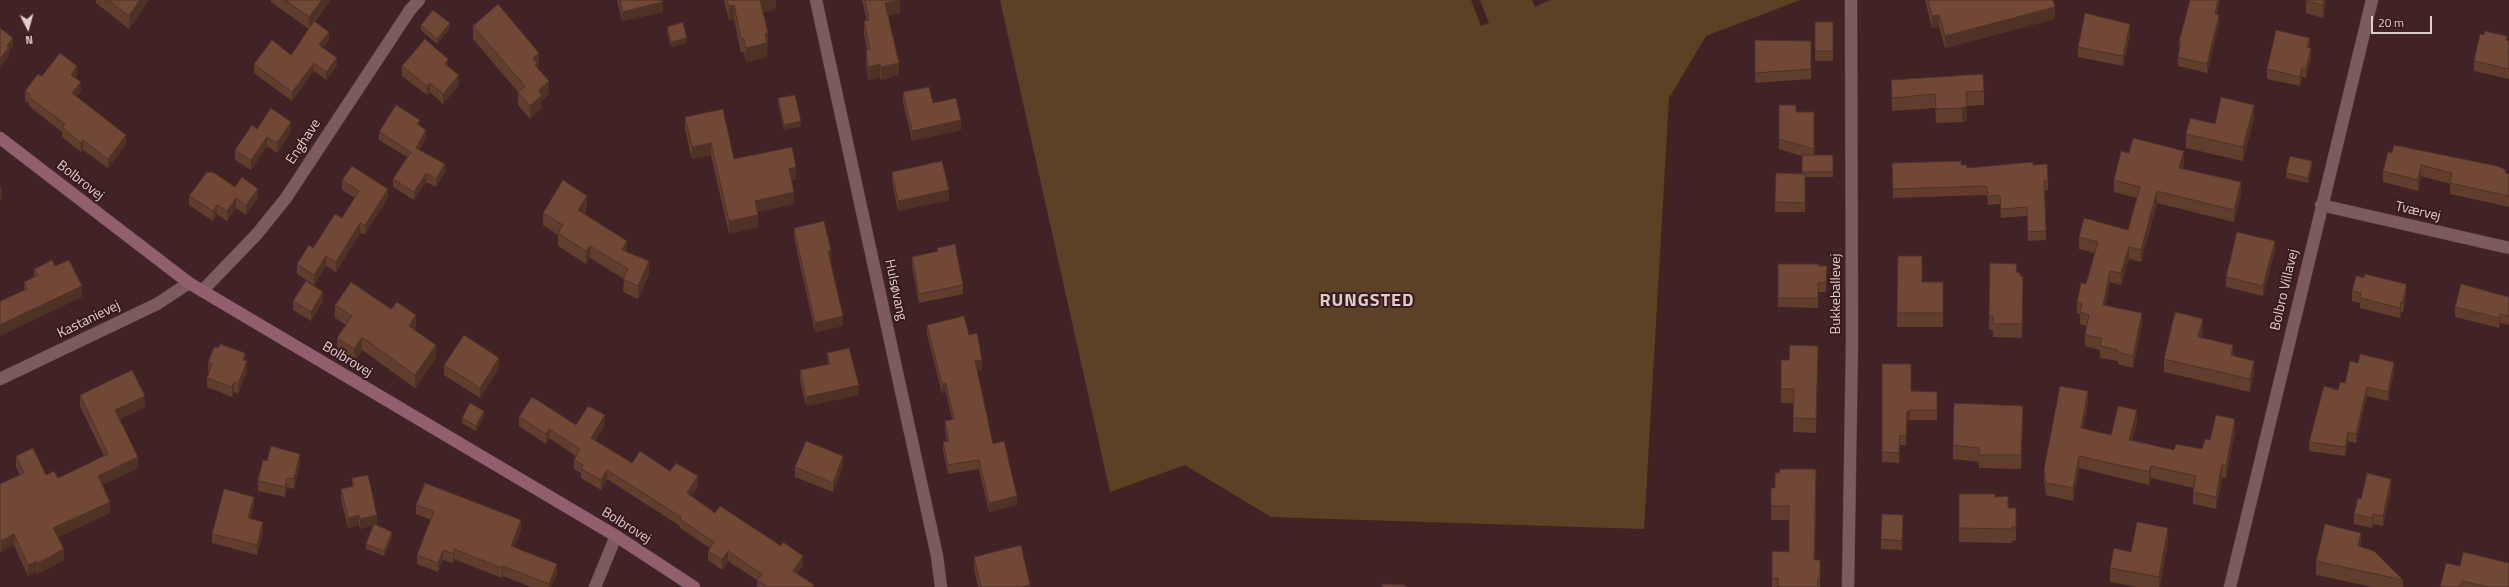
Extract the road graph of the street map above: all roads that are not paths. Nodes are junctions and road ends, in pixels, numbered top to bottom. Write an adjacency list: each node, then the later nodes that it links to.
1 (419, 0): 9 (street, Enghave)
2 (816, 0): 14 (street, Hulsøvang)
3 (1851, 0): 15 (street, Bukkeballevej)
4 (2372, 0): 6 (street, Bolbro Villavej)
5 (0, 138): 8 (street, Bolbrovej)
6 (2321, 205): 7 (street, Tværvej); 16 (street, Bolbro Villavej)
7 (2509, 248)
8 (189, 283): 9 (street, Bolbrovej); 10 (street, Kastanievej)
9 (202, 291): 11 (street, Bolbrovej)
10 (0, 379)
11 (616, 536): 12 (street); 13 (street, Bolbrovej)
12 (595, 587)
13 (694, 587)
14 (941, 587)
15 (1848, 587)
16 (2230, 587)

